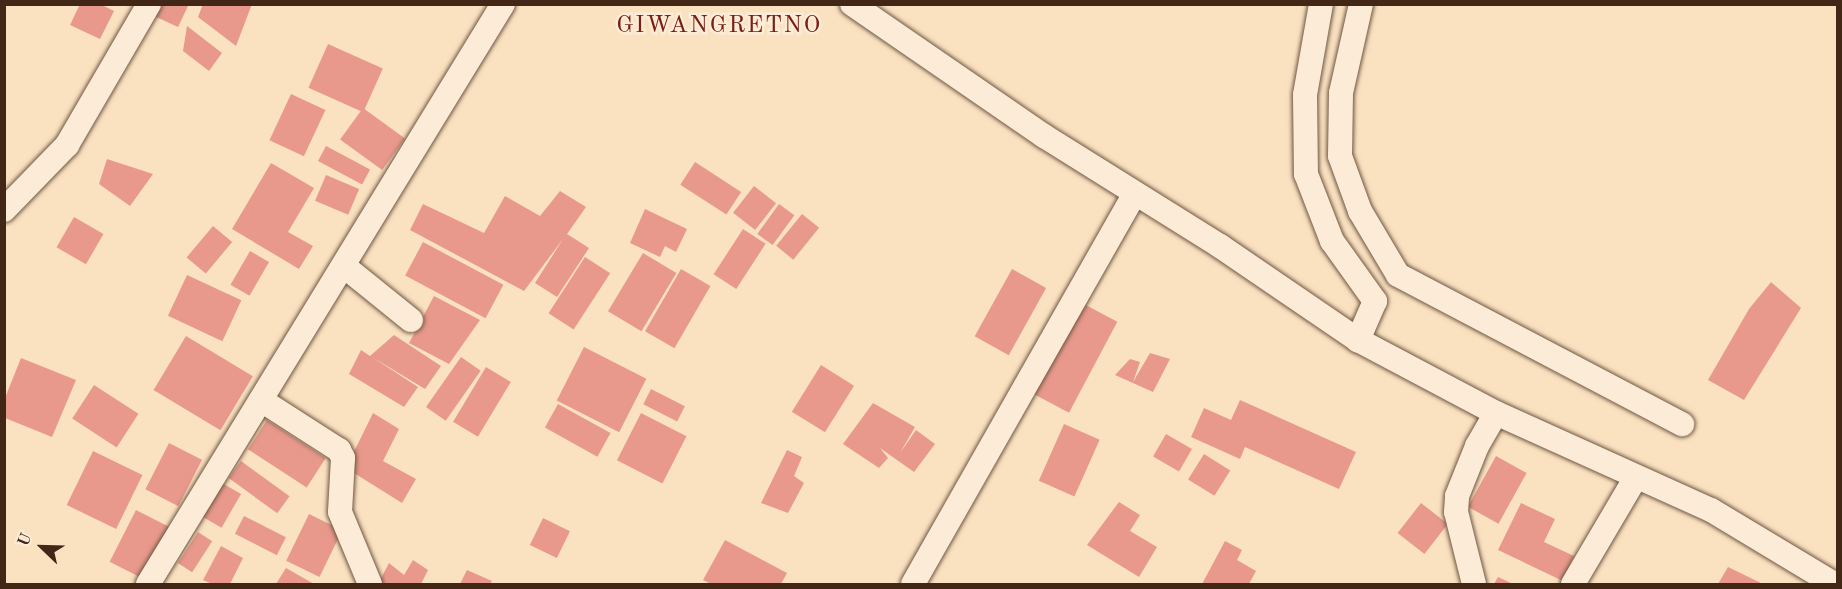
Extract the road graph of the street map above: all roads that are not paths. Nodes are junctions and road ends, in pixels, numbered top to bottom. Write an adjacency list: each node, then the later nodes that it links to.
1 (149, 4): 9 (street)
2 (503, 4): 10 (street)
3 (852, 4): 8 (street)
4 (1321, 4): 7 (street)
5 (1361, 4): 6 (street)
6 (1340, 156): 7 (street); 11 (street)
7 (1306, 174): 12 (street)
8 (1134, 195): 14 (street); 22 (street)
9 (4, 210)
10 (344, 266): 13 (street); 15 (street)
11 (1398, 275): 12 (street); 17 (street)
12 (1375, 301): 14 (street)
13 (411, 320)
14 (1358, 340): 16 (street)
15 (261, 400): 20 (street); 21 (street)
16 (1496, 413): 18 (street); 23 (street)
17 (1682, 424)
18 (1636, 477): 19 (street); 24 (street)
19 (1834, 584)
20 (148, 585)
21 (370, 585)
22 (913, 585)
23 (1474, 585)
24 (1573, 585)

